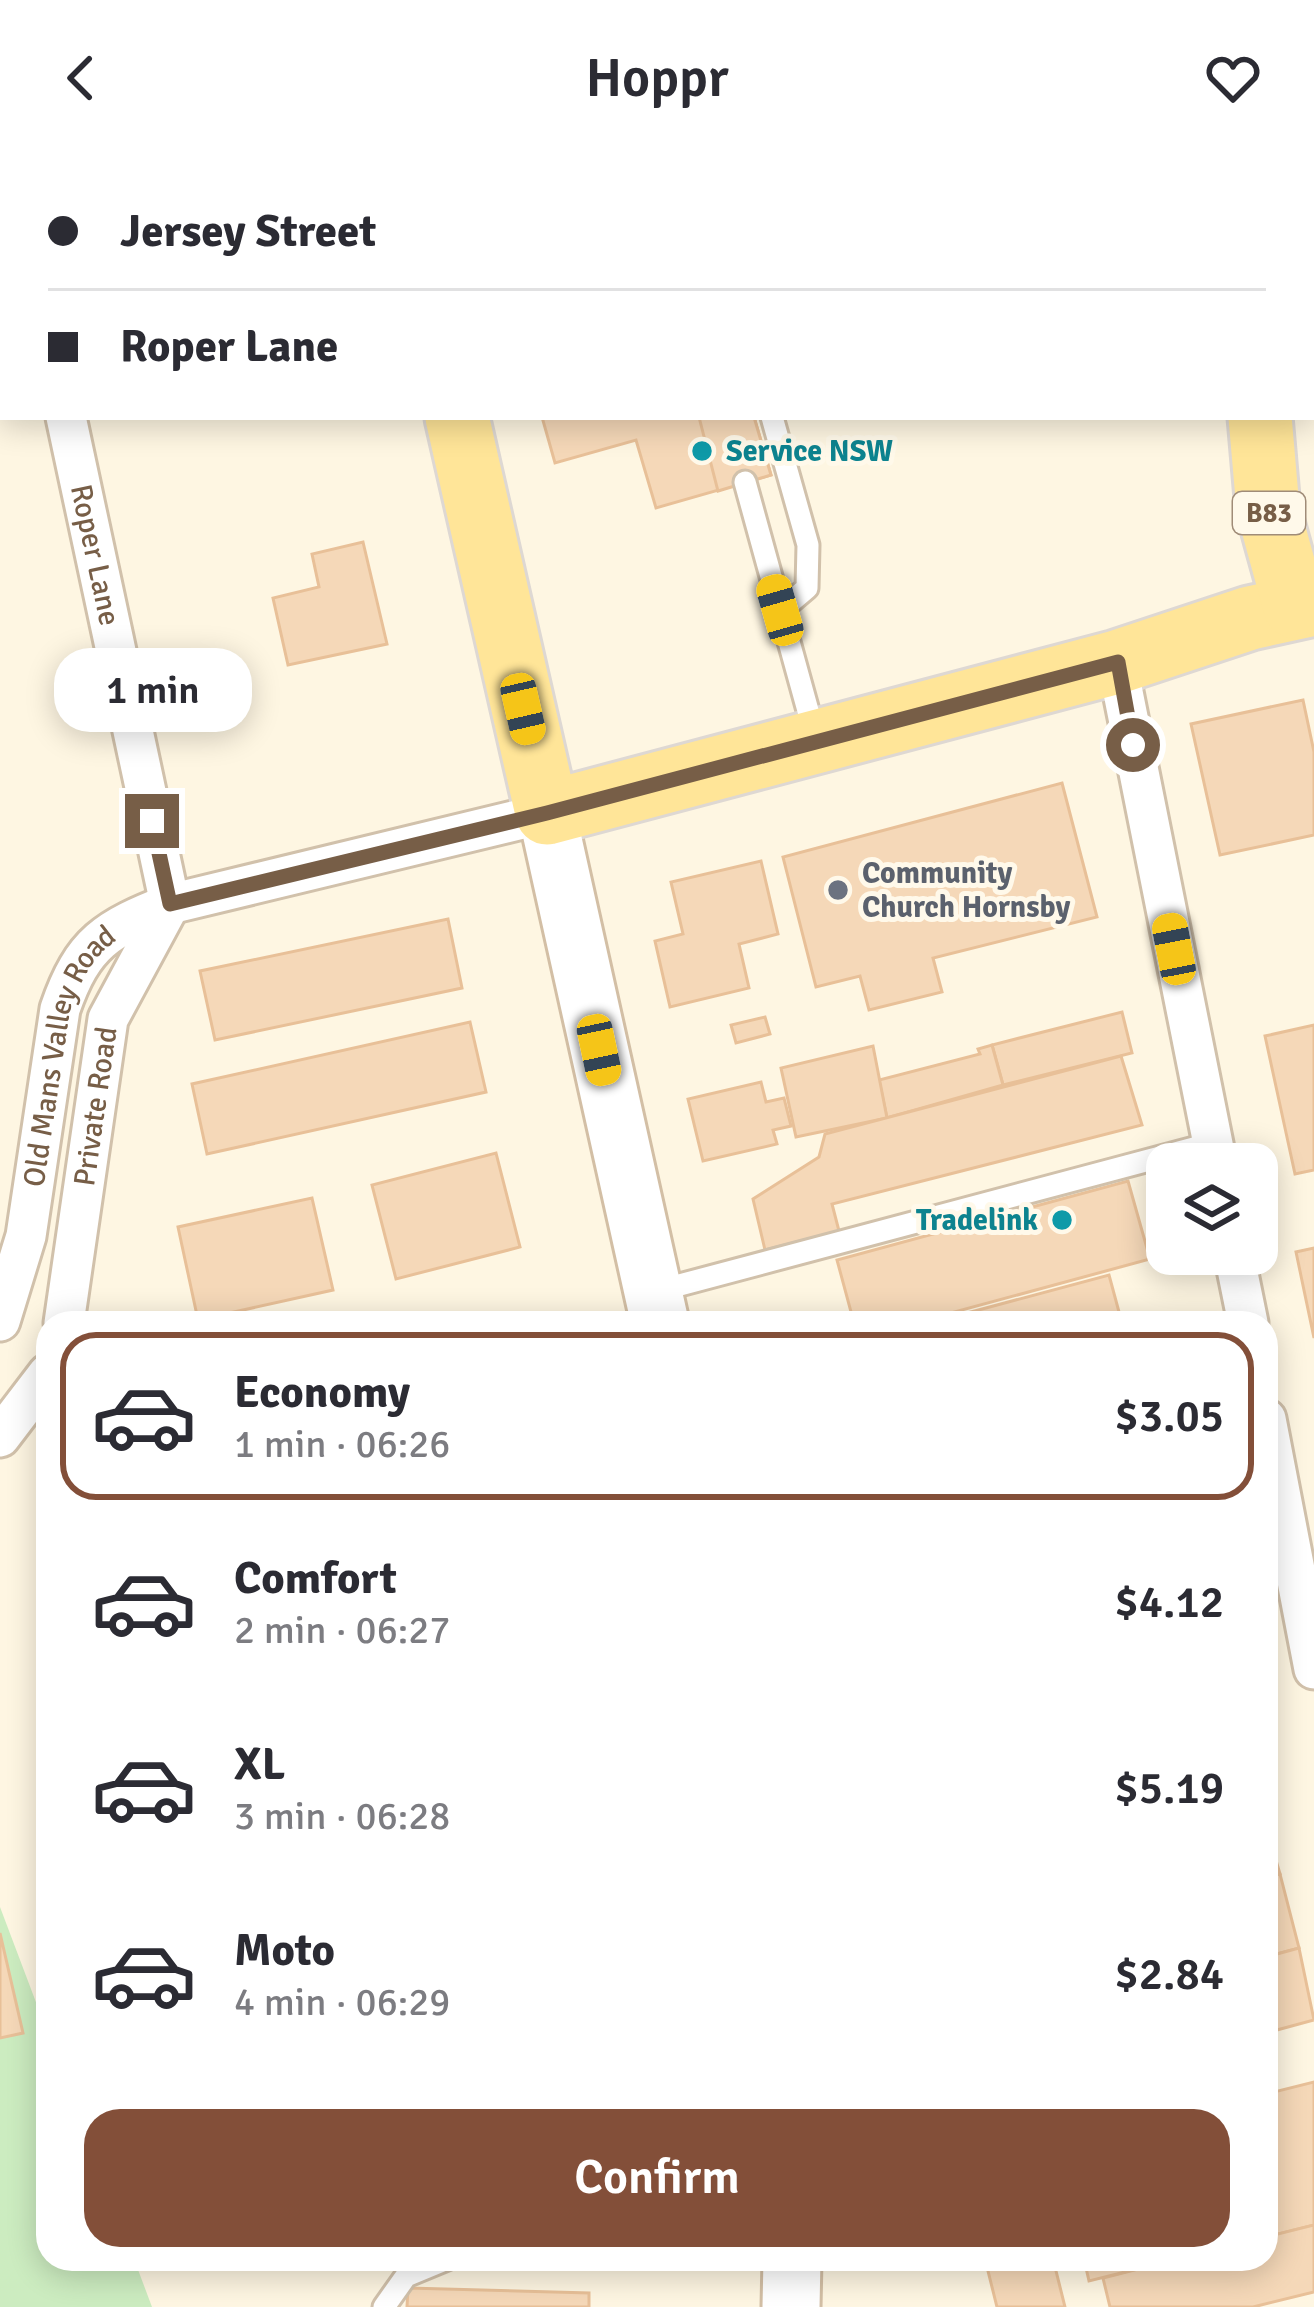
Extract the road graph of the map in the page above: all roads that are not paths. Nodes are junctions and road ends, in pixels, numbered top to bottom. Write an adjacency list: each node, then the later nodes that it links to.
1 (67, 420): 11 (street, Roper Lane)
2 (458, 420): 10 (main road)
3 (773, 420): 7 (lane)
4 (1260, 420): 6 (main road, B83)
5 (745, 482): 7 (lane)
6 (1304, 605): 8 (main road)
7 (780, 610): 9 (lane)
8 (1118, 662): 9 (main road); 12 (street)
9 (817, 742): 10 (main road)
10 (547, 813): 11 (street, Old Mans Valley Road); 15 (main road)
11 (170, 904): 16 (street, Private Road); 18 (street, Old Mans Valley Road)
12 (1213, 1143)
13 (1146, 1173): 15 (lane)
14 (1238, 1275): 17 (street)
15 (656, 1307)
16 (66, 1311)
17 (1246, 1311)
18 (0, 1321)
19 (36, 1389): 20 (street)
20 (0, 1437)
21 (1278, 1481): 22 (street)
22 (1314, 1669)
23 (418, 2271): 25 (lane)
24 (792, 2271): 26 (main road)
25 (384, 2307)
26 (791, 2307)

